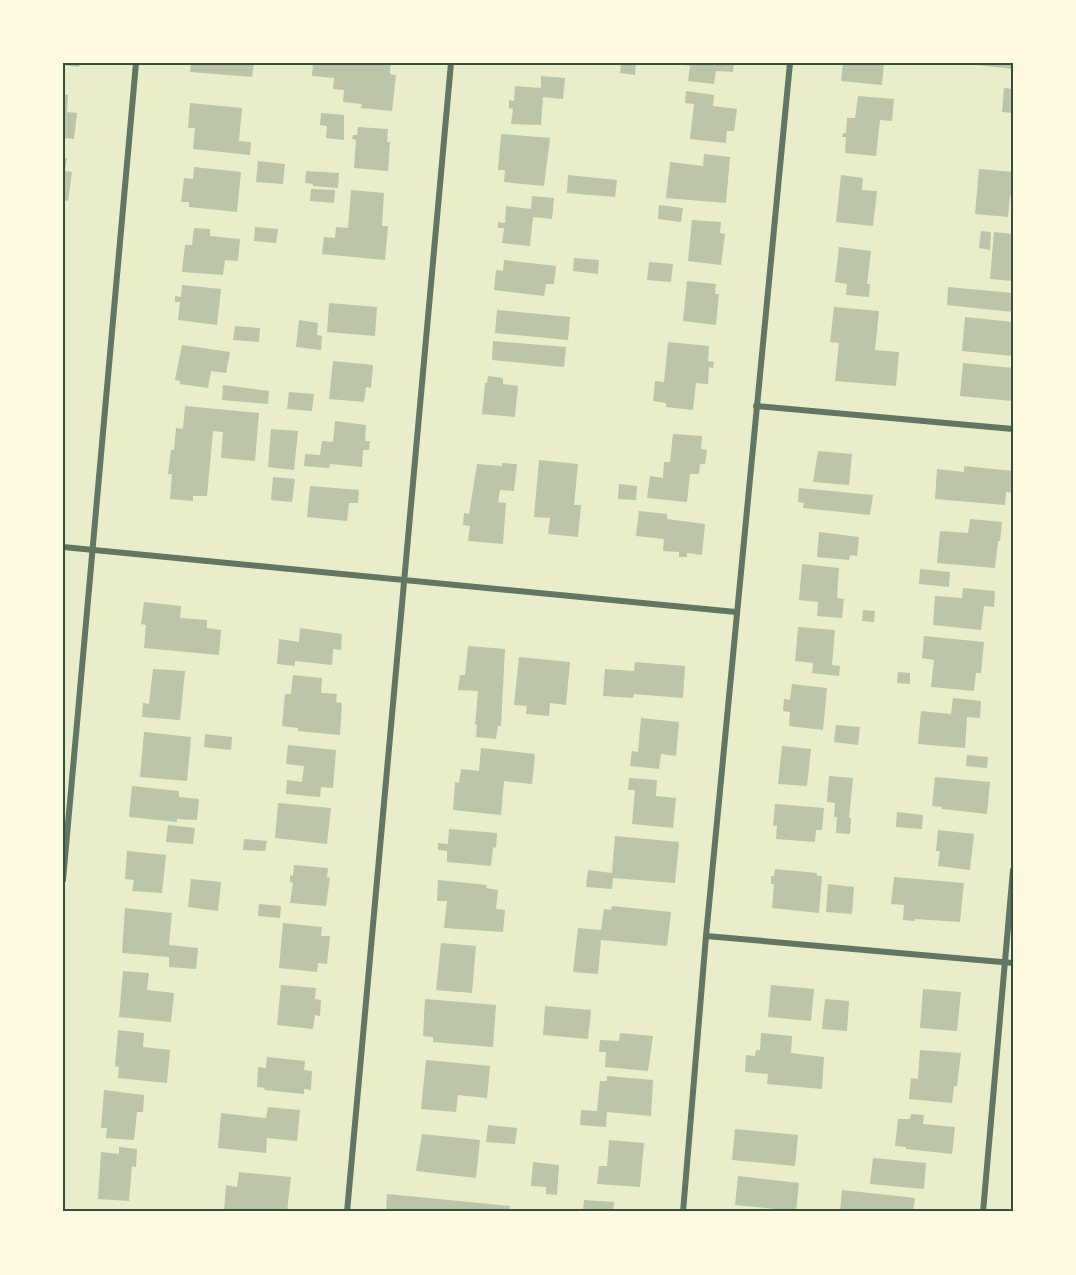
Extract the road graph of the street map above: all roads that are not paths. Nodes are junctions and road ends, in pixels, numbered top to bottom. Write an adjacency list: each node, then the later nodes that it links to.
1 (136, 63): 7 (street)
2 (452, 63): 8 (street)
3 (790, 63): 4 (street)
4 (756, 406): 5 (street); 9 (street)
5 (1013, 429)
6 (63, 547): 7 (street)
7 (93, 550): 8 (street); 11 (street)
8 (405, 580): 9 (street); 15 (street)
9 (736, 612): 12 (street)
10 (1013, 870): 13 (street)
11 (63, 880)
12 (706, 936): 13 (street); 16 (street)
13 (1005, 962): 14 (street); 17 (street)
14 (1013, 963)
15 (346, 1212)
16 (683, 1212)
17 (982, 1212)

